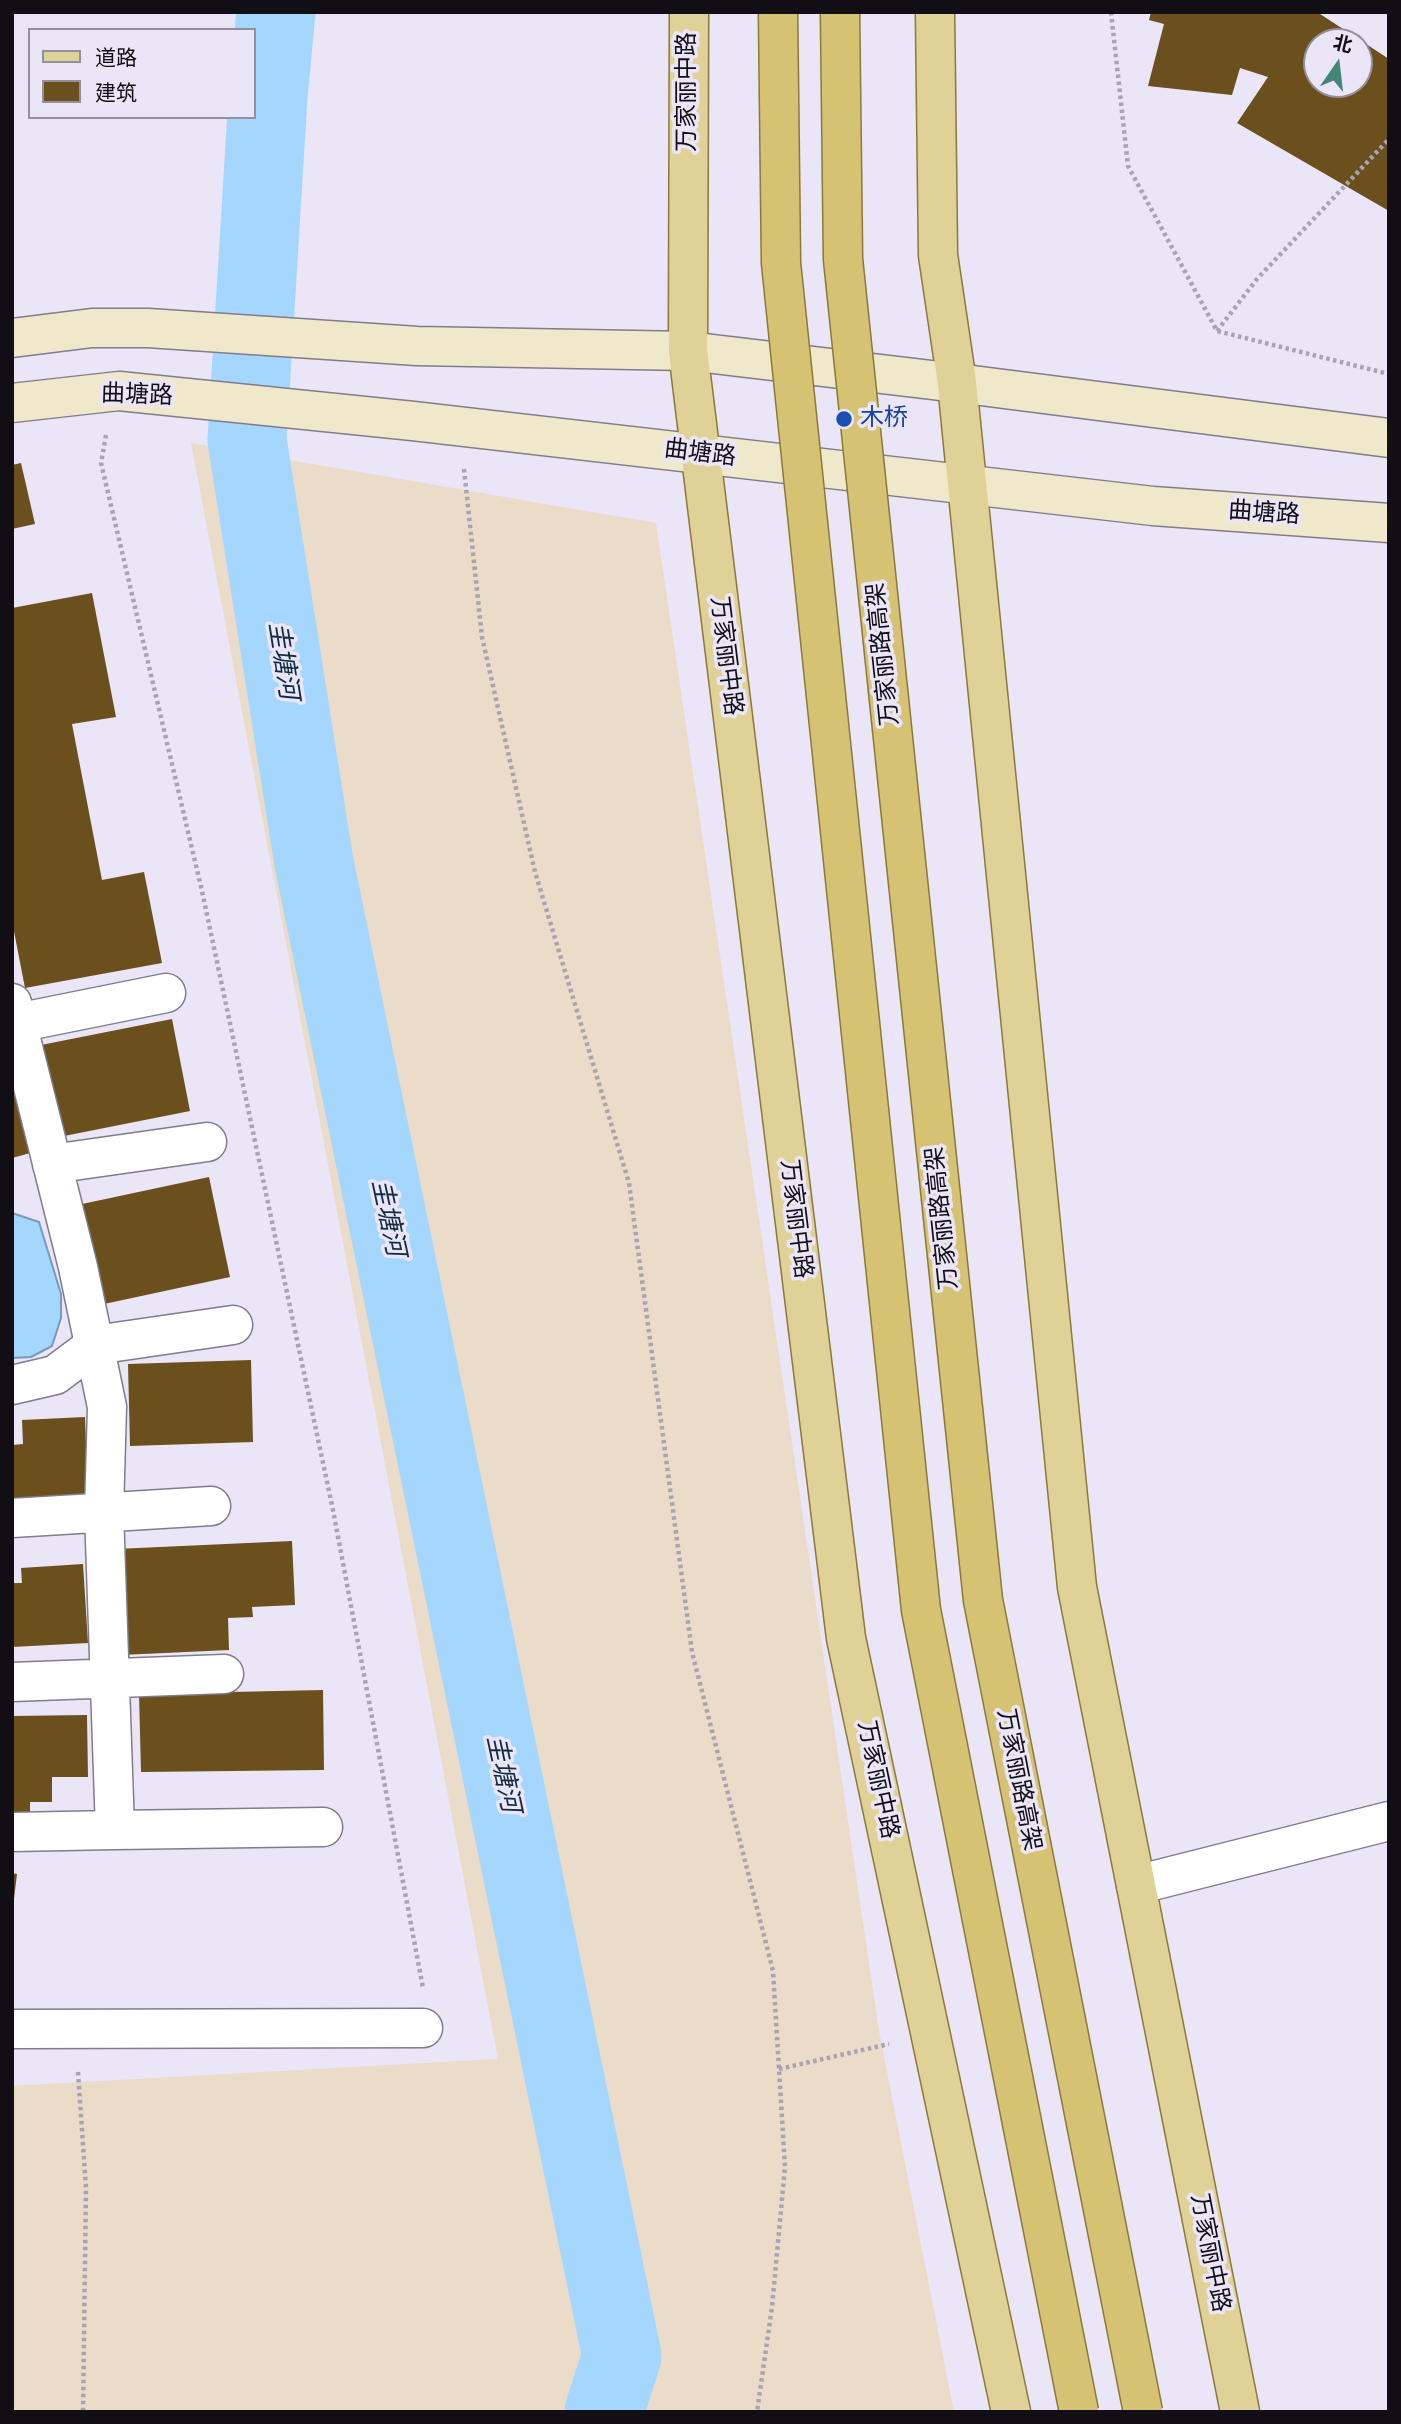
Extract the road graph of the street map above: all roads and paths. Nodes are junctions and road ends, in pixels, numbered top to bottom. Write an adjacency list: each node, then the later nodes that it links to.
1 (688, 12): 9 (main road, 万家丽中路)
2 (778, 12): 45 (highway, bridge)
3 (840, 12): 46 (highway, 万家丽路高架, bridge)
4 (935, 12): 11 (main road, 万家丽中路)
5 (1111, 12): 7 (path)
6 (1389, 139): 7 (path)
7 (1217, 331): 10 (path)
8 (12, 338): 9 (main road)
9 (688, 351): 11 (main road); 16 (main road, 万家丽中路)
10 (1389, 374)
11 (957, 383): 15 (main road); 17 (main road, 万家丽中路)
12 (119, 391): 13 (main road, 曲塘路); 14 (main road, 曲塘路); 37 (path)
13 (12, 403)
14 (459, 427): 16 (main road, 曲塘路); 41 (path)
15 (1389, 438)
16 (700, 454): 17 (main road, 曲塘路); 40 (main road, 万家丽中路)
17 (967, 485): 18 (main road, 曲塘路); 36 (main road, 万家丽中路)
18 (1389, 523)
19 (166, 993): 20 (street)
20 (14, 1017): 22 (street)
21 (207, 1142): 22 (street)
22 (52, 1164): 24 (street)
23 (233, 1325): 24 (street)
24 (95, 1345): 25 (street); 27 (street)
25 (12, 1385)
26 (211, 1506): 27 (street)
27 (104, 1512): 28 (street); 30 (street)
28 (12, 1518)
29 (224, 1674): 30 (street)
30 (110, 1678): 31 (street); 34 (street)
31 (12, 1682)
32 (1389, 1821): 36 (street)
33 (323, 1827): 34 (street)
34 (115, 1830): 35 (street)
35 (12, 1832)
36 (1136, 1885): 47 (main road, 万家丽中路)
37 (423, 2028): 39 (street)
38 (12, 2029): 39 (street)
39 (75, 2029): 42 (path)
40 (931, 2034): 41 (path); 44 (main road, 万家丽中路)
41 (779, 2069): 43 (path)
42 (83, 2412)
43 (757, 2412)
44 (1011, 2412)
45 (1079, 2412)
46 (1143, 2412)
47 (1240, 2412)

